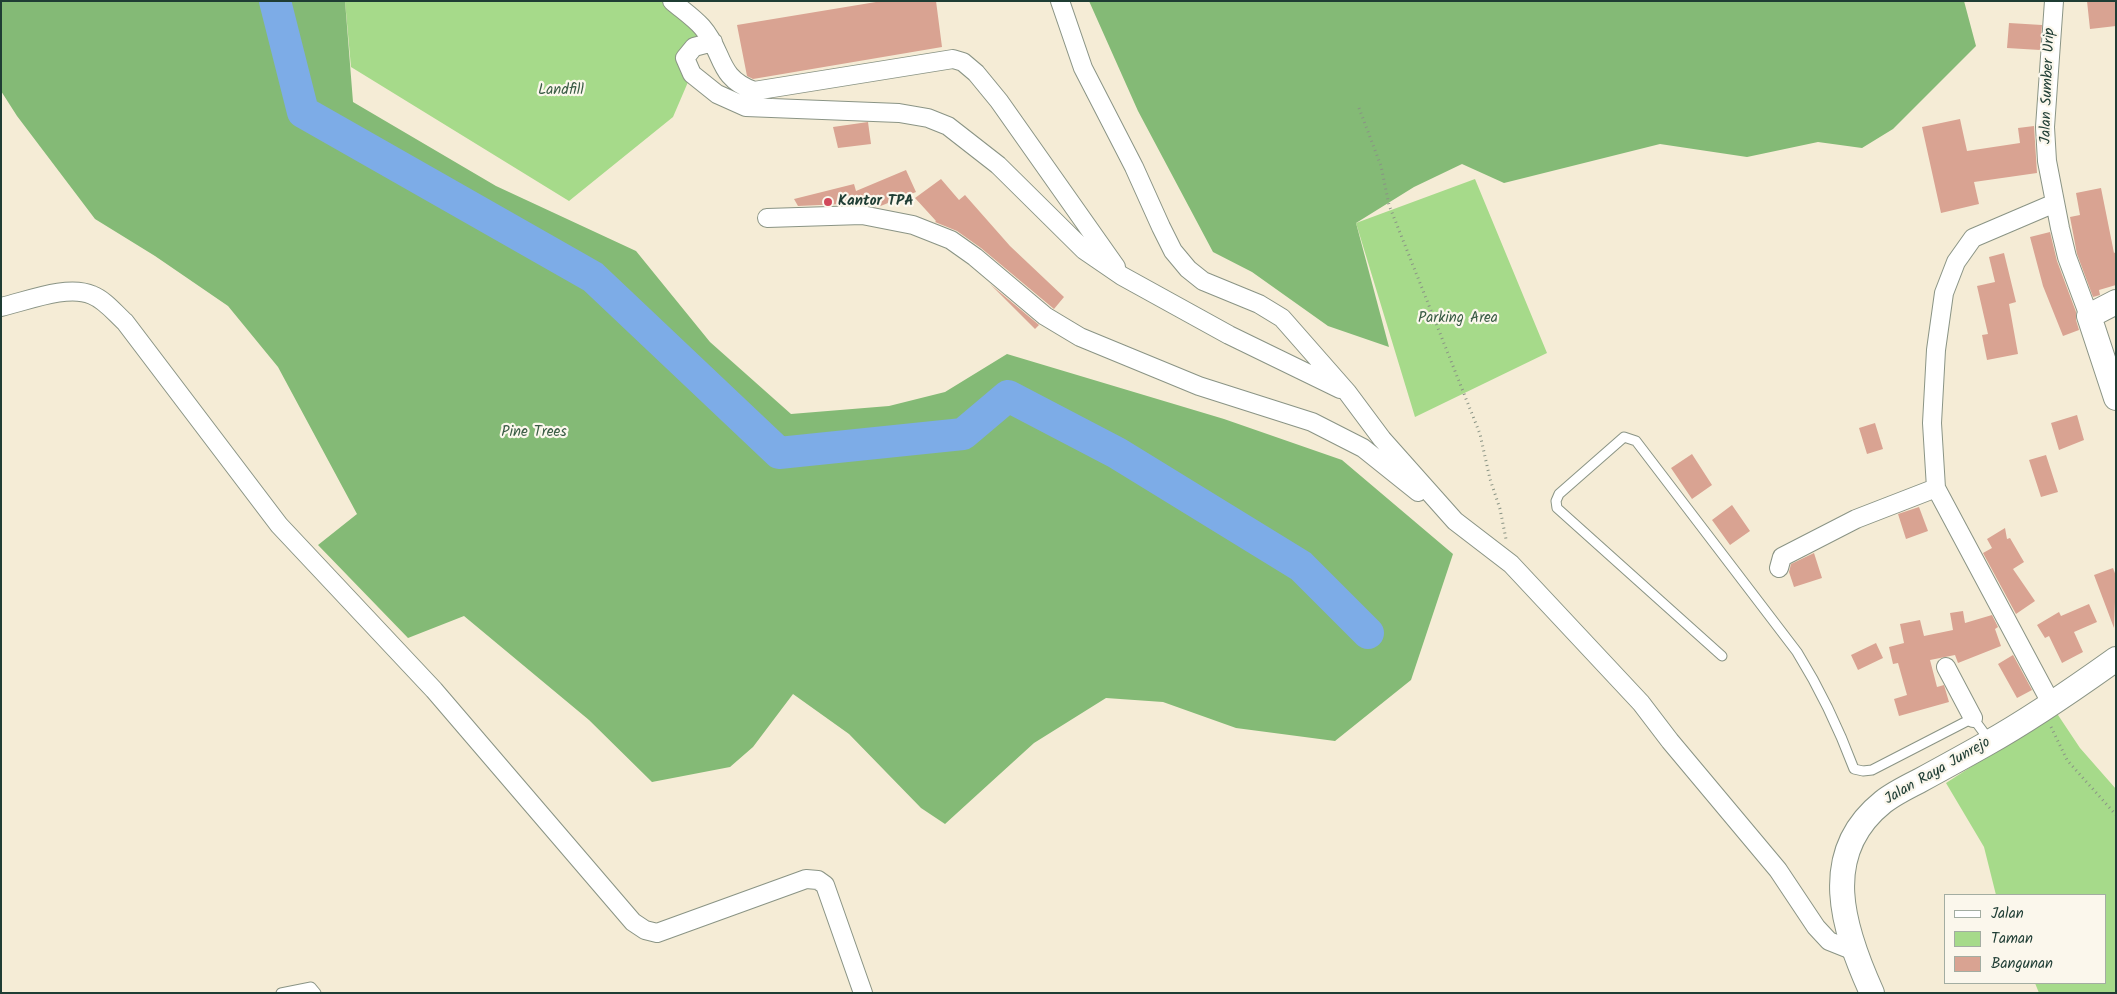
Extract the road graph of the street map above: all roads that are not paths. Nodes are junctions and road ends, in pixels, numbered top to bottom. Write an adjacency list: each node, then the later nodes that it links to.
1 (672, 1): 4 (street)
2 (1060, 1): 11 (street)
3 (2054, 1): 5 (street, Jalan Sumber Urip)
4 (713, 42): 7 (street); 7 (street)
5 (2055, 203): 10 (street, Jalan Sumber Urip); 13 (street)
6 (767, 218): 14 (street)
7 (1122, 276): 11 (street)
8 (2116, 302): 10 (street)
9 (1, 308): 25 (street)
10 (2088, 316): 12 (street)
11 (1347, 392): 14 (street)
12 (2116, 398)
13 (1936, 488): 15 (street); 19 (street)
14 (1455, 521): 22 (street)
15 (1779, 568)
16 (1722, 656): 20 (lane)
17 (2116, 658): 19 (street, Jalan Raya Junrejo)
18 (1946, 667): 20 (street)
19 (2046, 706): 21 (street, Jalan Raya Junrejo)
20 (1973, 718): 21 (lane)
21 (1990, 742): 22 (street, Jalan Raya Junrejo)
22 (1854, 951): 26 (street, Jalan Raya Junrejo)
23 (281, 993): 24 (lane)
24 (316, 993)
25 (863, 993)
26 (1872, 993)

